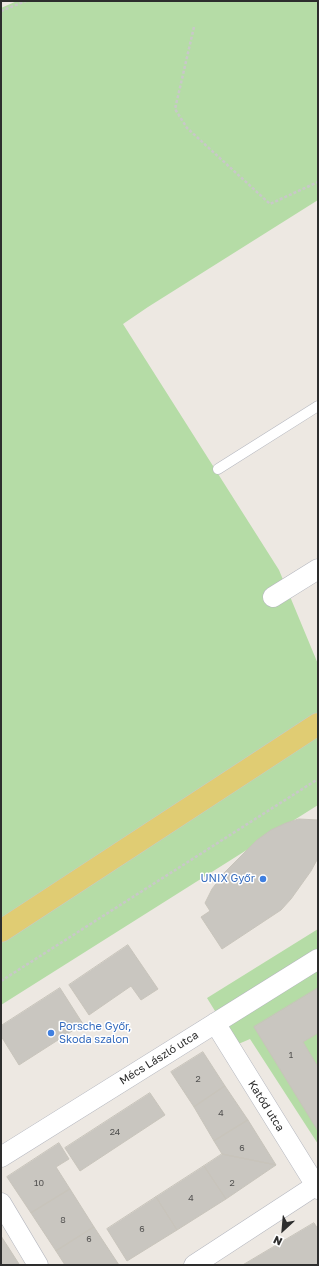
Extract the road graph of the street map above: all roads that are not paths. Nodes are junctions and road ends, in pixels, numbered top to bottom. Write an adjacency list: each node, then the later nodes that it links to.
1 (318, 406): 2 (lane)
2 (218, 470)
3 (318, 569): 4 (street)
4 (273, 598)
5 (318, 724): 6 (main road)
6 (1, 931)
7 (318, 959): 8 (street, Mécs László utca)
8 (215, 1023): 9 (street, Mécs László utca); 10 (street, Katód utca)
9 (1, 1157)
10 (317, 1186): 13 (street)
11 (1, 1203): 12 (street)
12 (38, 1265)
13 (194, 1265)

